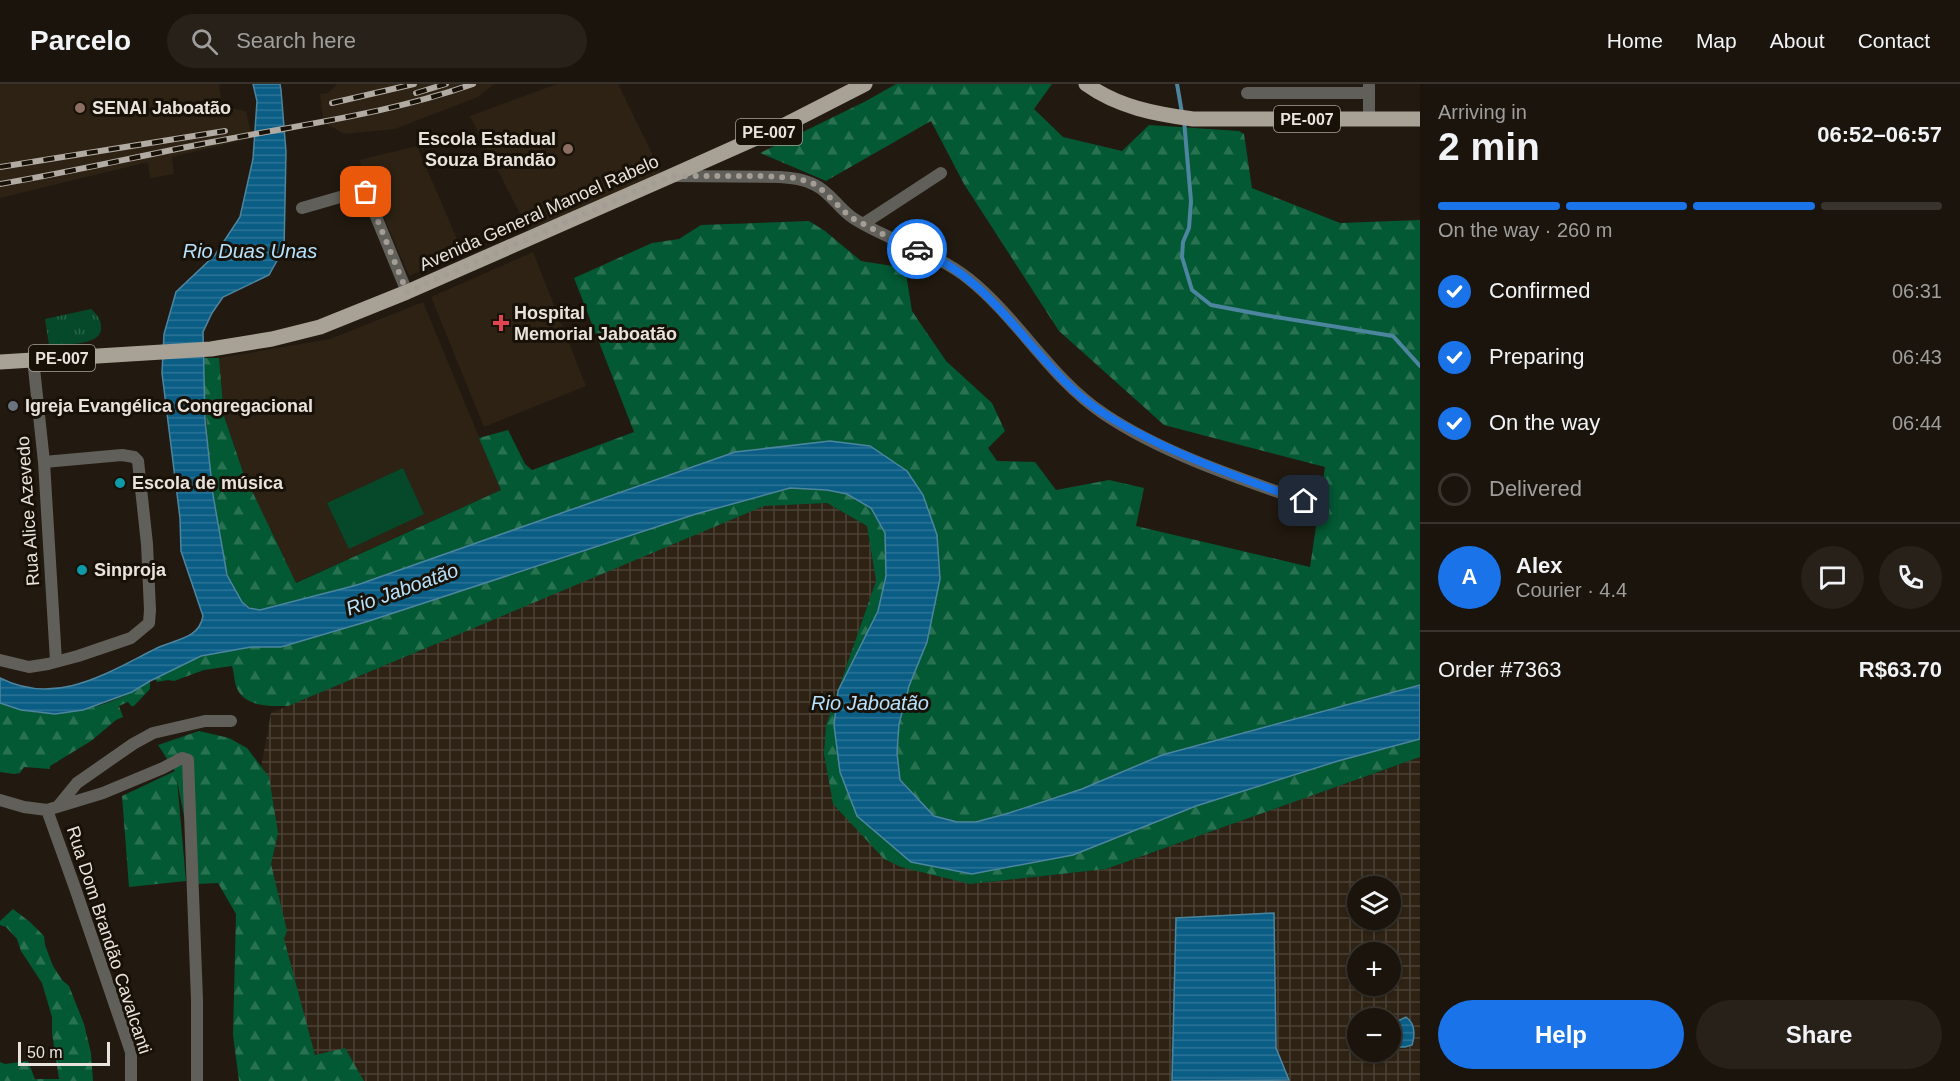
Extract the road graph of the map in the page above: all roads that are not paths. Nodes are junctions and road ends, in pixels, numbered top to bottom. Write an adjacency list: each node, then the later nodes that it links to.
1 (865, 84): 8 (main road, Avenida General Manoel Rabelo / PE-007)
2 (1086, 84): 5 (main road, PE-007)
3 (1370, 88): 4 (street); 5 (street)
4 (1247, 93)
5 (1369, 118): 6 (main road, PE-007)
6 (1420, 119)
7 (941, 173): 10 (street)
8 (671, 176): 10 (street); 11 (main road, Avenida General Manoel Rabelo / PE-007)
9 (302, 208): 11 (street)
10 (863, 224): 15 (street)
11 (407, 292): 12 (main road, Avenida General Manoel Rabelo / PE-007)
12 (33, 359): 13 (main road, PE-007); 14 (street, Rua Alice Azevedo)
13 (0, 362)
14 (44, 462): 17 (street, Rua Alice Azevedo); 17 (street)
15 (1304, 501)
16 (0, 660): 17 (street)
17 (56, 661)
18 (231, 721): 20 (street)
19 (0, 800): 21 (street)
20 (59, 805): 21 (street); 23 (street)
21 (47, 810): 22 (street, Rua Dom Brandão Cavalcanti)
22 (131, 1081)
23 (197, 1081)

